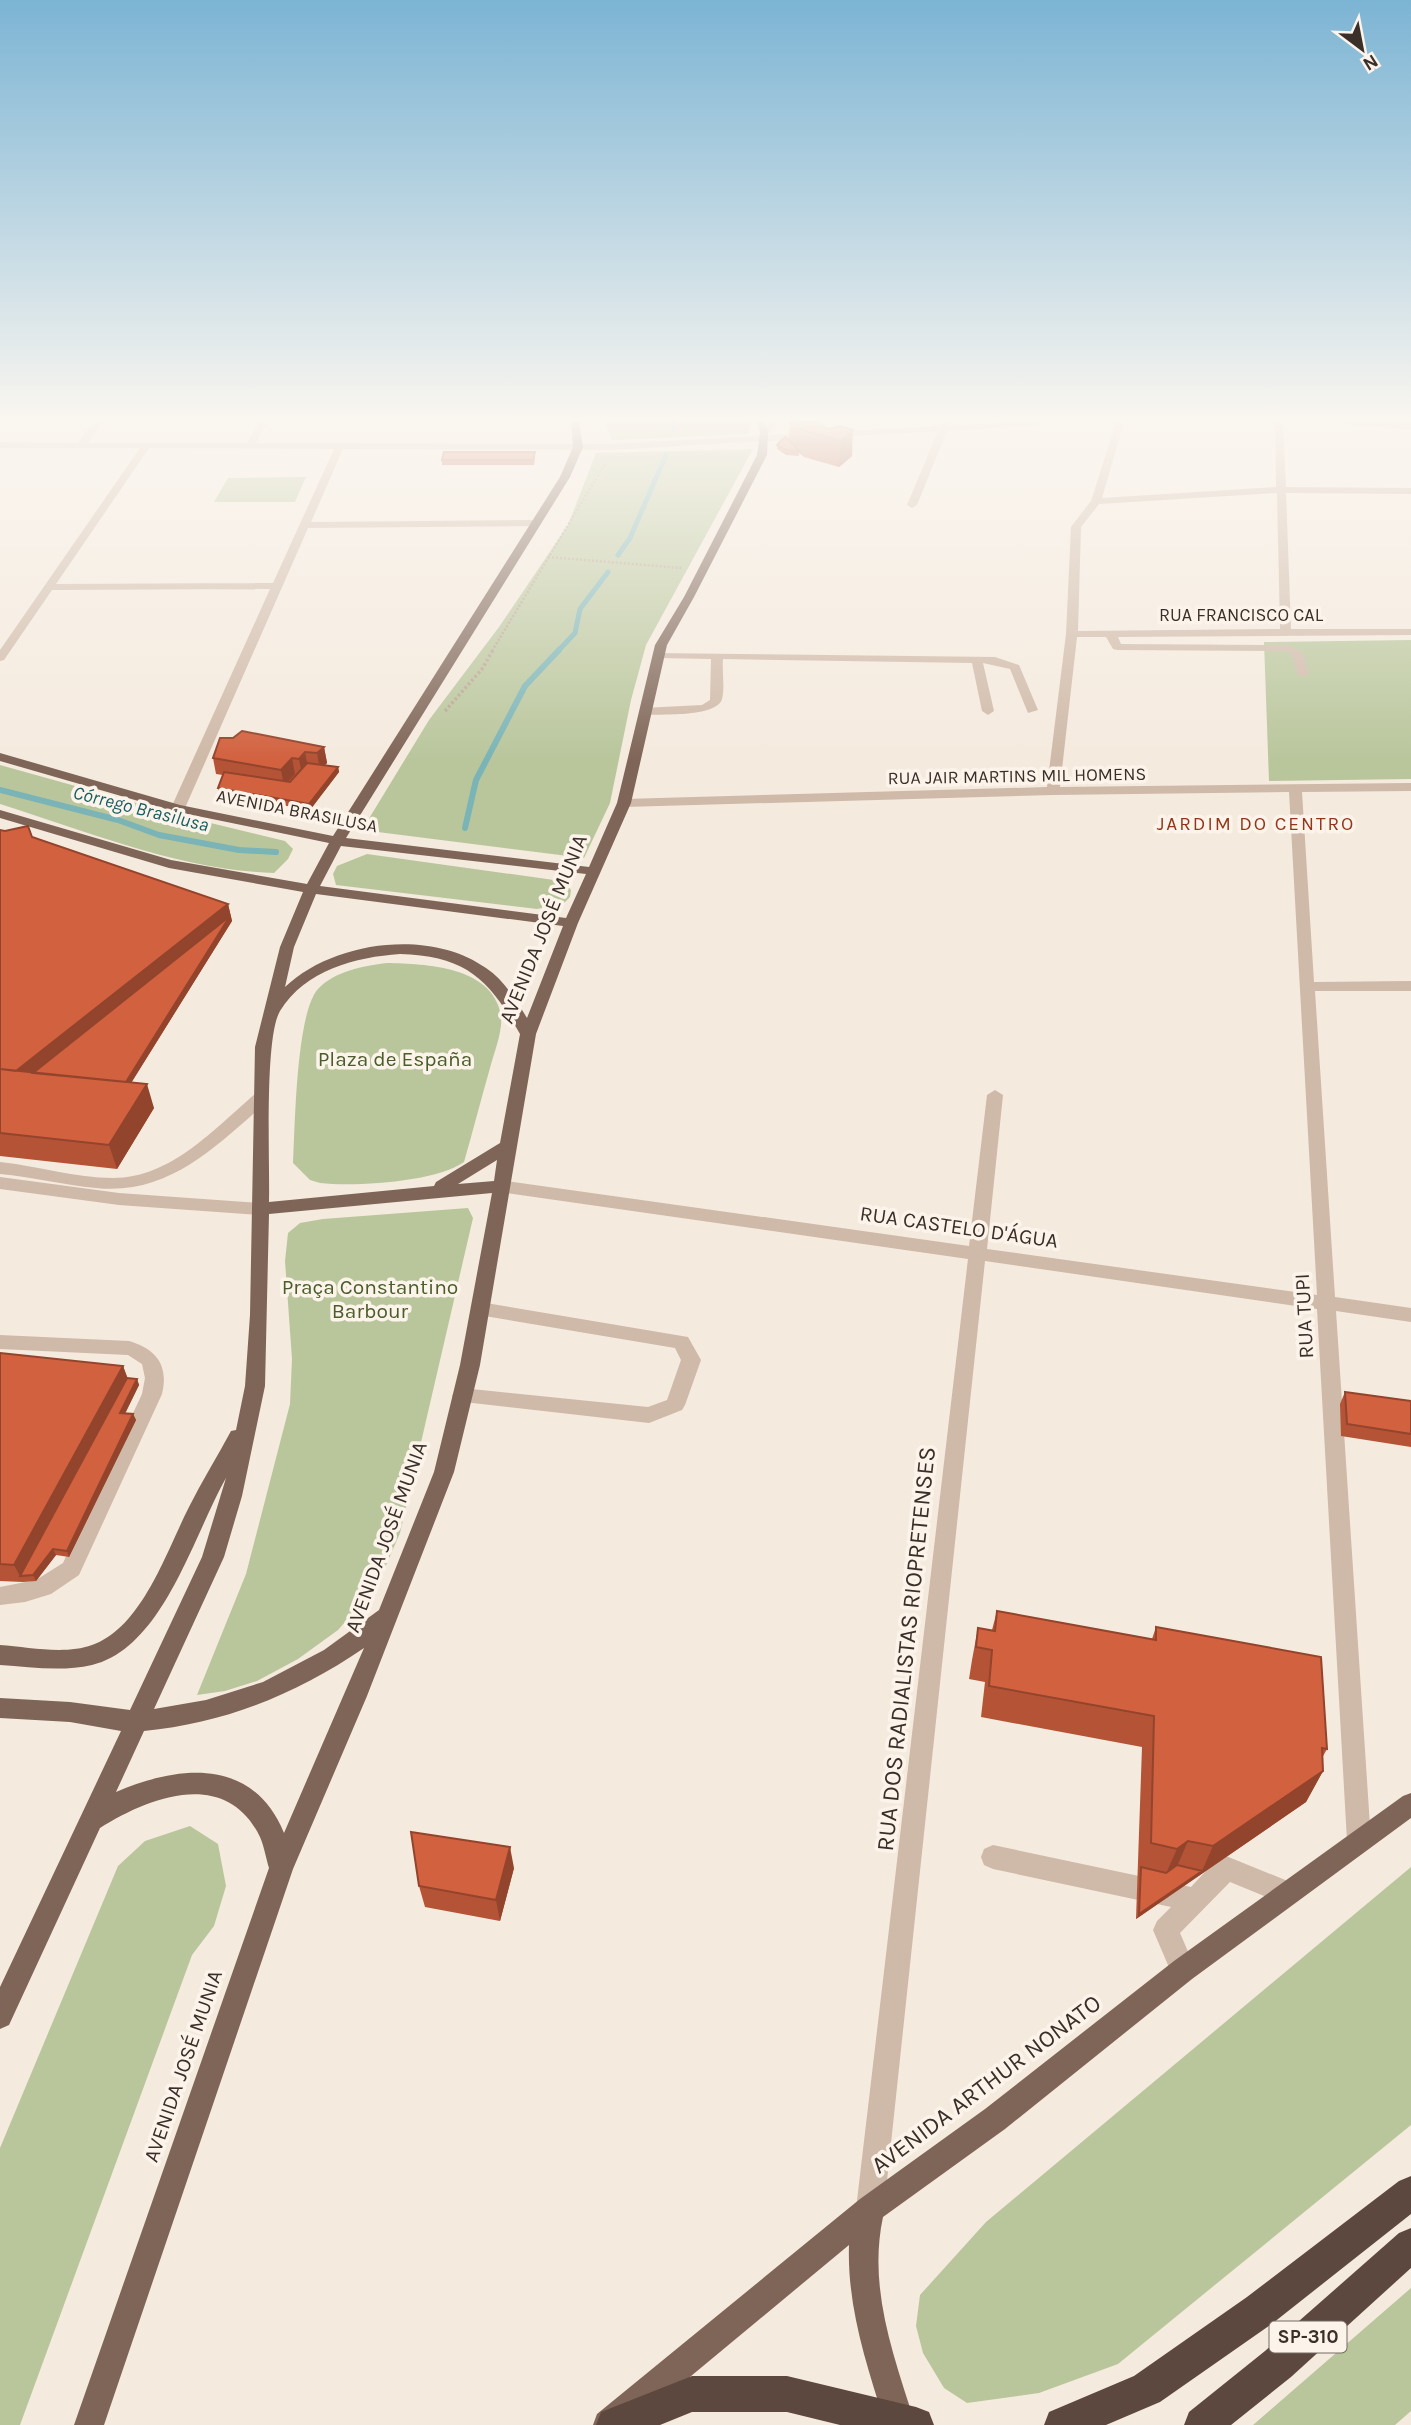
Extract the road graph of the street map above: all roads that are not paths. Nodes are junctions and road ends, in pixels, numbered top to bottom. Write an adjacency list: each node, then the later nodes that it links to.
1 (85, 535): 8 (street)
2 (300, 535): 7 (street)
3 (529, 535): 28 (main road)
4 (721, 535): 13 (main road, AVENIDA JOSÉ MUNIA)
5 (1076, 535): 12 (street)
6 (1281, 535): 9 (street)
7 (277, 586): 8 (street); 26 (street)
8 (49, 587): 15 (street)
9 (1286, 632): 10 (street, RUA FRANCISCO CAL); 11 (street, RUA FRANCISCO CAL)
10 (1411, 632)
11 (1110, 633): 12 (street, RUA FRANCISCO CAL); 17 (street)
12 (1072, 634): 24 (street)
13 (658, 655): 14 (street); 20 (main road, AVENIDA JOSÉ MUNIA)
14 (717, 656): 16 (street); 20 (street)
15 (0, 658)
16 (977, 660): 18 (street); 19 (street)
17 (1303, 674)
18 (988, 710)
19 (1032, 710)
20 (647, 711): 25 (main road, AVENIDA JOSÉ MUNIA)
21 (0, 757): 26 (main road, AVENIDA BRASILUSA)
22 (1411, 787): 23 (street, RUA JAIR MARTINS MIL HOMENS)
23 (1295, 788): 24 (street, RUA JAIR MARTINS MIL HOMENS); 33 (street, RUA TUPI)
24 (1053, 791): 25 (street, RUA JAIR MARTINS MIL HOMENS)
25 (624, 803): 29 (main road, AVENIDA JOSÉ MUNIA)
26 (178, 808): 28 (main road, AVENIDA BRASILUSA)
27 (0, 814): 30 (main road)
28 (337, 841): 29 (main road, AVENIDA BRASILUSA); 30 (main road)
29 (593, 871): 31 (main road, AVENIDA JOSÉ MUNIA)
30 (312, 889): 31 (main road); 34 (main road)
31 (571, 923): 35 (main road, AVENIDA JOSÉ MUNIA)
32 (1411, 986): 33 (street)
33 (1307, 987): 45 (street, RUA TUPI)
34 (271, 1012): 35 (main road); 37 (main road)
35 (528, 1034): 38 (main road, AVENIDA JOSÉ MUNIA)
36 (995, 1095): 44 (street, RUA DOS RADIALISTAS RIOPRETENSES)
37 (261, 1098): 39 (street); 43 (main road)
38 (507, 1147): 41 (main road, AVENIDA JOSÉ MUNIA); 42 (main road)
39 (0, 1168)
40 (0, 1183): 43 (street)
41 (500, 1186): 42 (main road); 44 (street, RUA CASTELO D'ÁGUA); 46 (main road, AVENIDA JOSÉ MUNIA)
42 (429, 1192): 43 (main road)
43 (261, 1209): 50 (main road)
44 (976, 1252): 45 (street, RUA CASTELO D'ÁGUA); 66 (street, RUA DOS RADIALISTAS RIOPRETENSES)
45 (1326, 1303): 47 (street, RUA CASTELO D'ÁGUA); 58 (street, RUA TUPI)
46 (480, 1309): 49 (main road, AVENIDA JOSÉ MUNIA); 49 (street)
47 (1411, 1315)
48 (0, 1342): 51 (street)
49 (462, 1396): 52 (main road, AVENIDA JOSÉ MUNIA)
50 (246, 1423): 53 (main road); 55 (main road)
51 (0, 1596)
52 (390, 1614): 55 (main road); 60 (main road, AVENIDA JOSÉ MUNIA)
53 (0, 1654)
54 (0, 1708): 55 (main road)
55 (136, 1721): 57 (main road)
56 (1411, 1804): 58 (main road, AVENIDA ARTHUR NONATO)
57 (88, 1822): 60 (main road); 64 (main road)
58 (1359, 1841): 61 (main road, AVENIDA ARTHUR NONATO)
59 (1001, 1859): 62 (street)
60 (281, 1868): 69 (main road, AVENIDA JOSÉ MUNIA)
61 (1286, 1893): 62 (street); 63 (main road, AVENIDA ARTHUR NONATO)
62 (1187, 1898): 63 (street)
63 (1183, 1970): 66 (main road, AVENIDA ARTHUR NONATO)
64 (0, 2016)
65 (1411, 2193): 72 (highway)
66 (870, 2209): 68 (main road); 70 (main road, AVENIDA ARTHUR NONATO)
67 (1411, 2245): 73 (highway, SP-310)
68 (908, 2422): 71 (highway)
69 (89, 2425)
70 (608, 2425)
71 (614, 2425)
72 (1062, 2425)
73 (1202, 2425)

